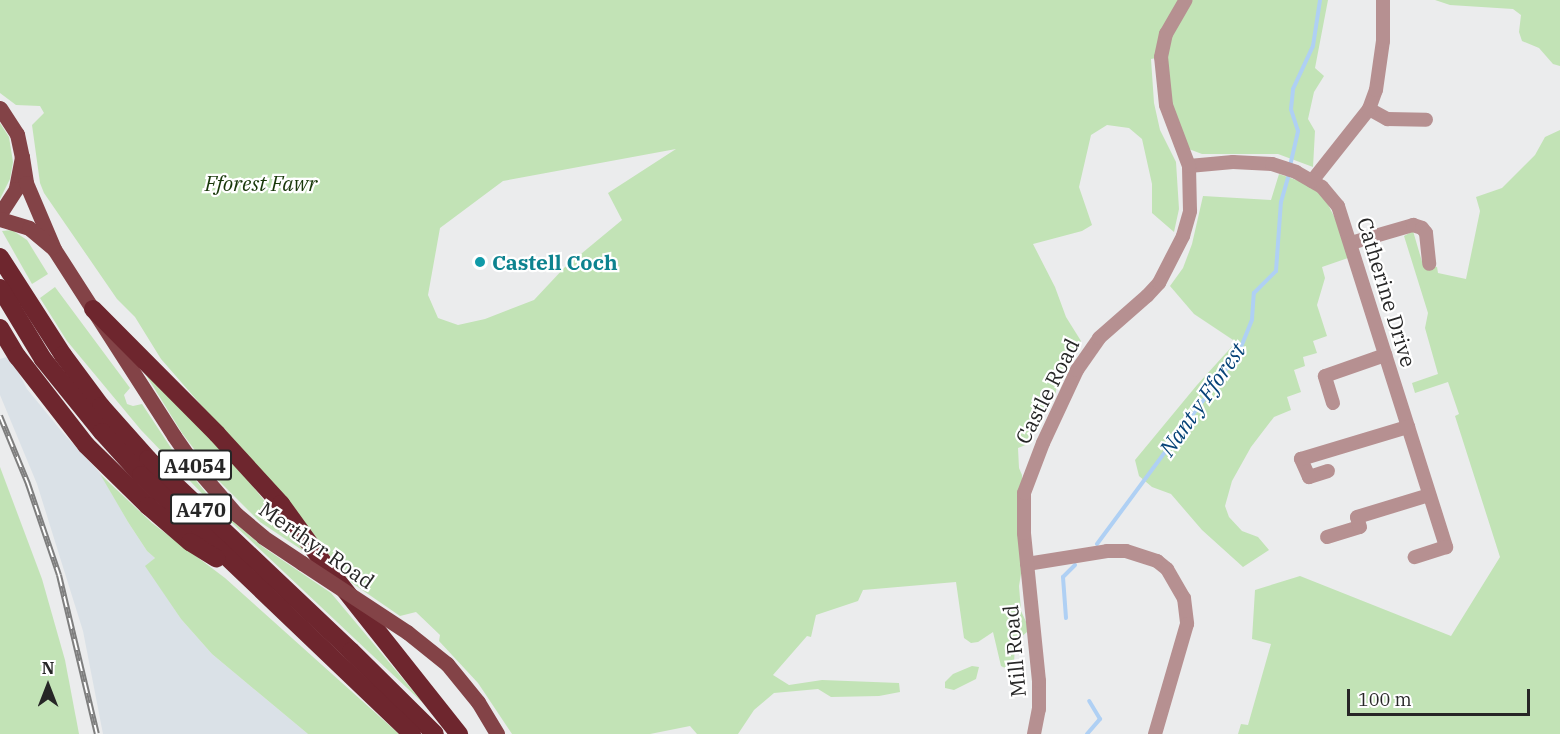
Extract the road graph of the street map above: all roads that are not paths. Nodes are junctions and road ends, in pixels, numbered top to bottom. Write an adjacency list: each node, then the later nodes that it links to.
1 (1186, 0): 7 (street, Castle Road)
2 (1383, 0): 4 (street)
3 (0, 108): 6 (main road, Merthyr Road)
4 (1369, 109): 5 (street); 8 (street)
5 (1426, 120)
6 (22, 157): 9 (main road); 12 (main road, Merthyr Road / A4054)
7 (1189, 166): 8 (street, Catherine Drive); 25 (street, Castle Road)
8 (1312, 181): 11 (street, Catherine Drive)
9 (0, 214)
10 (0, 219): 12 (main road, Merthyr Road / A4054)
11 (1351, 243): 14 (street); 18 (street, Catherine Drive)
12 (54, 249): 16 (main road, Merthyr Road / A4054)
13 (0, 256): 28 (highway, A470)
14 (1429, 264)
15 (0, 288): 26 (highway, A470)
16 (93, 309): 29 (highway); 30 (main road, Merthyr Road / A4054, bridge)
17 (0, 328): 26 (highway)
18 (1385, 355): 19 (street); 20 (street, Catherine Drive)
19 (1333, 403)
20 (1408, 427): 21 (street); 22 (street, Catherine Drive)
21 (1328, 471)
22 (1429, 495): 23 (street); 24 (street, Catherine Drive)
23 (1327, 537)
24 (1415, 557)
25 (1027, 564): 31 (street, Mill Road); 32 (street)
26 (255, 584): 27 (highway, A470)
27 (412, 734)
28 (435, 734)
29 (459, 734)
30 (497, 734)
31 (1034, 734)
32 (1155, 734)

